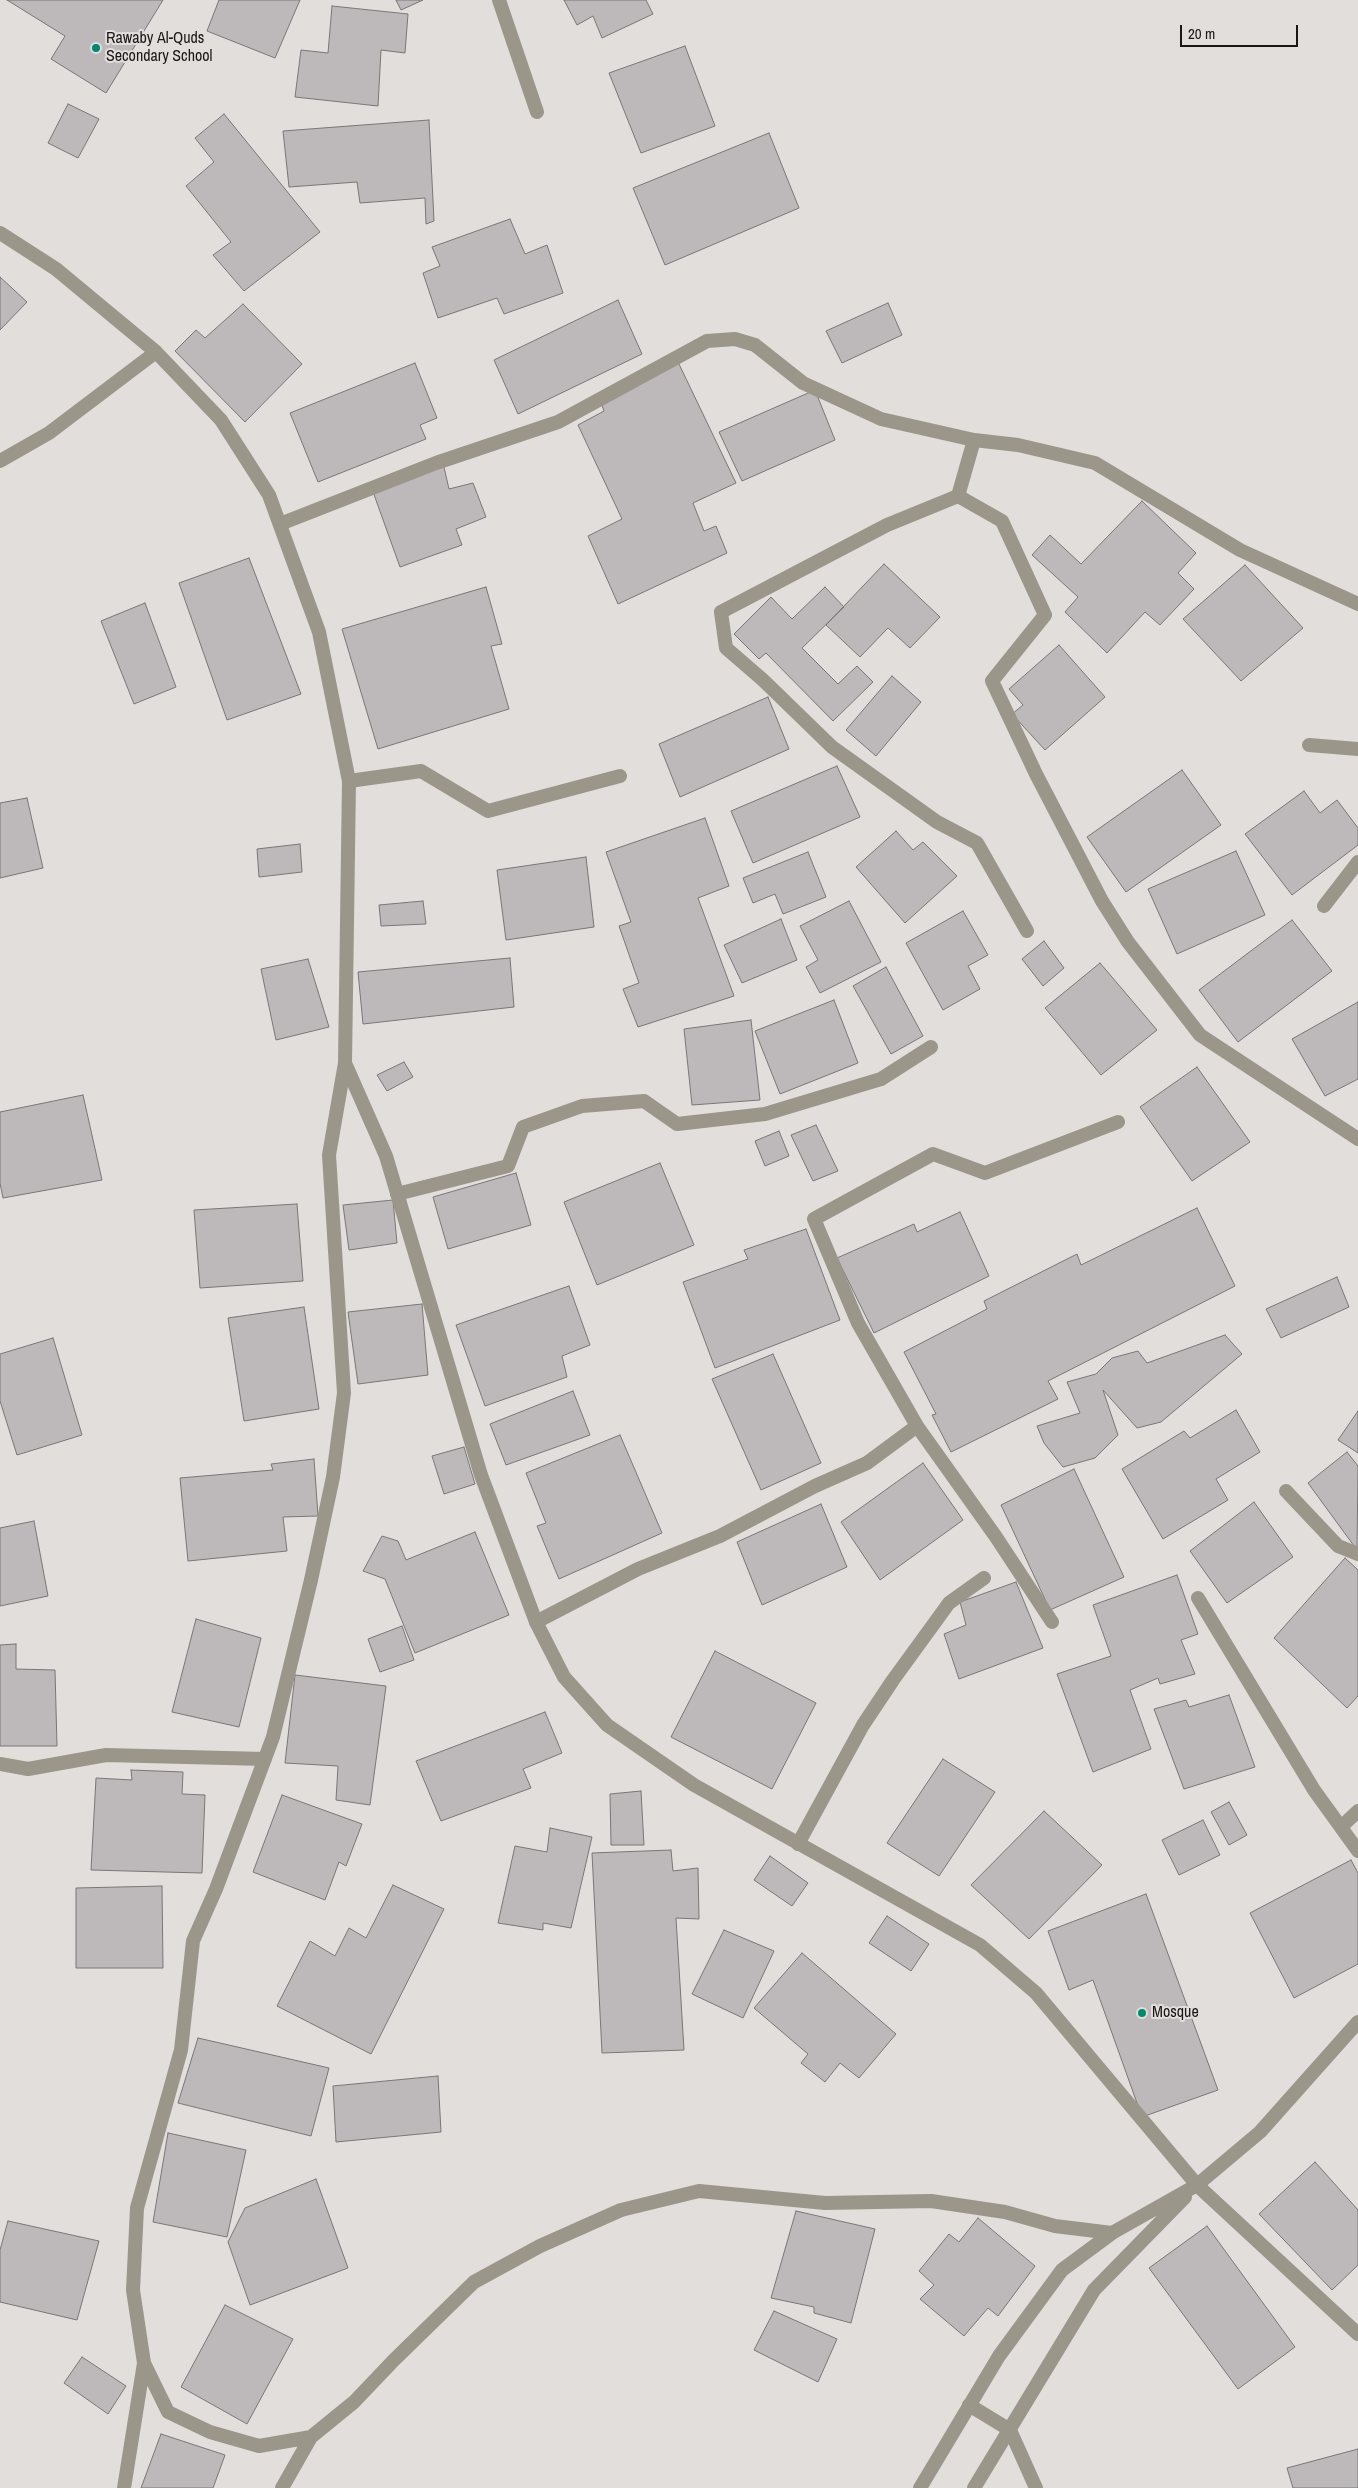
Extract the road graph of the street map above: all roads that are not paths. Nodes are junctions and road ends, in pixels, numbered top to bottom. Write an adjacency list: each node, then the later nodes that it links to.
1 (499, 0): 2 (street)
2 (537, 112)
3 (0, 233): 4 (street)
4 (156, 352): 6 (street); 8 (street)
5 (974, 440): 7 (street); 8 (street); 9 (street)
6 (0, 461)
7 (958, 496): 16 (street); 20 (street)
8 (280, 524): 13 (street)
9 (1358, 604)
10 (1309, 745): 11 (street)
11 (1358, 748)
12 (620, 776): 13 (street)
13 (349, 781): 18 (street)
14 (1358, 862): 15 (street)
15 (1324, 906)
16 (1027, 931)
17 (931, 1047): 21 (street)
18 (345, 1062): 21 (street); 29 (street)
19 (1118, 1122): 22 (street)
20 (1358, 1139)
21 (397, 1194): 27 (street)
22 (917, 1426): 27 (street); 28 (street)
23 (1286, 1491): 24 (street)
24 (1358, 1554)
25 (984, 1578): 33 (street)
26 (1198, 1598): 32 (street)
27 (536, 1622): 33 (street)
28 (1052, 1622)
29 (265, 1759): 30 (street); 39 (street)
30 (0, 1764)
31 (1358, 1811): 32 (street)
32 (1341, 1827): 34 (street)
33 (798, 1844): 36 (street)
34 (1358, 1851)
35 (1358, 2022): 36 (street)
36 (1197, 2185): 37 (street); 38 (street); 41 (street)
37 (1112, 2233): 40 (street); 42 (street)
38 (1358, 2334)
39 (144, 2363): 42 (street); 43 (street)
40 (970, 2406): 41 (street); 45 (street)
41 (1010, 2430): 46 (street); 47 (street)
42 (311, 2436): 44 (street)
43 (124, 2488)
44 (282, 2488)
45 (920, 2488)
46 (974, 2488)
47 (1036, 2488)

